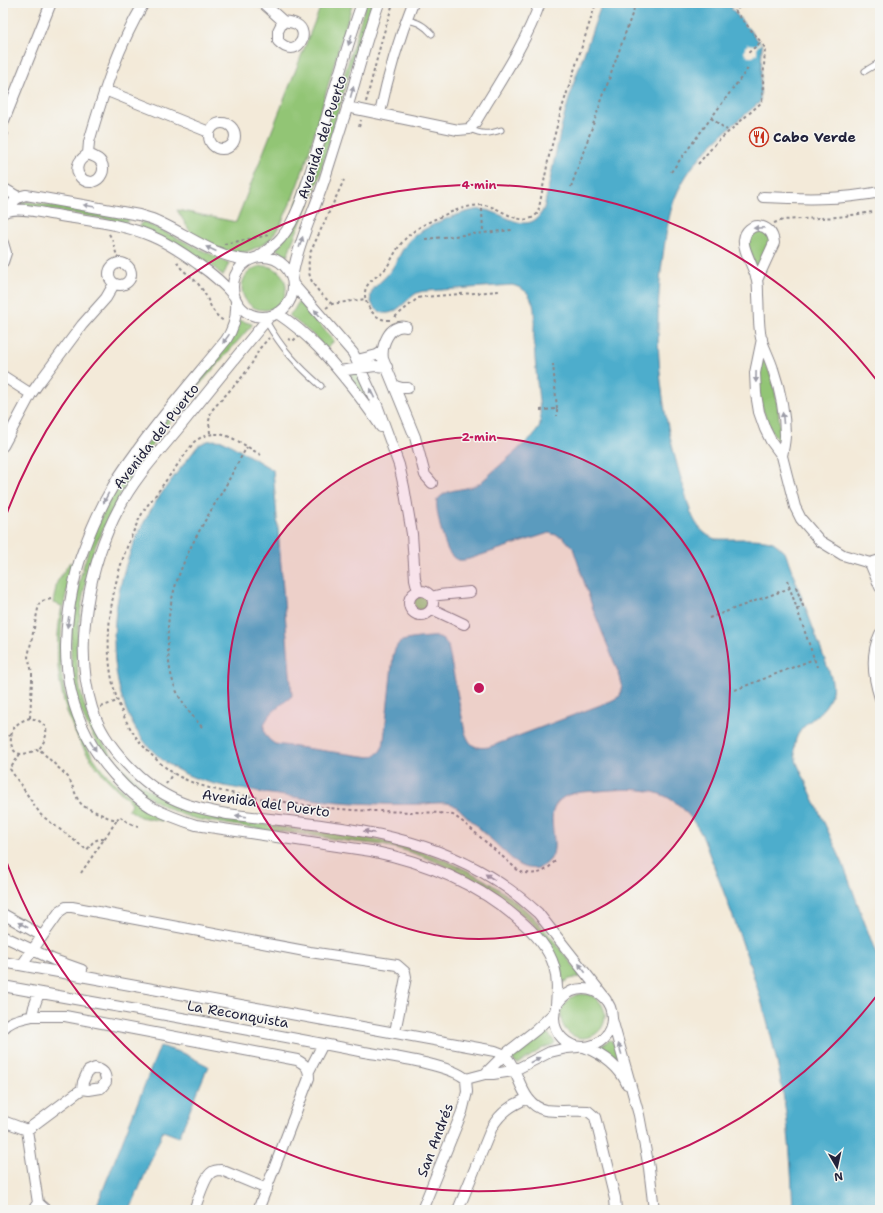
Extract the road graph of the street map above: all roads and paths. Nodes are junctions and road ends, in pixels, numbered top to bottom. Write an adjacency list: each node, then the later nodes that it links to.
1 (51, 3): 25 (street)
2 (144, 3): 20 (street)
3 (264, 3): 13 (street)
4 (362, 3): 49 (street, Avenida del Puerto, one-way to 49)
5 (379, 3): 21 (street, Avenida del Puerto, one-way to 5)
6 (393, 3): 22 (path)
7 (413, 3): 12 (street)
8 (540, 3): 27 (street)
9 (596, 3): 63 (path)
10 (636, 3): 35 (path)
11 (744, 3): 15 (path)
12 (407, 20): 14 (lane); 23 (street)
13 (283, 21)
14 (432, 34)
15 (761, 42): 16 (path); 32 (path)
16 (747, 54)
17 (880, 62): 19 (lane)
18 (749, 67): 24 (path)
19 (865, 71)
20 (104, 90): 30 (street); 31 (street)
21 (348, 107): 22 (street); 59 (street, Avenida del Puerto, one-way to 21)
22 (364, 110): 23 (street); 26 (path)
23 (380, 113): 27 (street)
24 (711, 118): 29 (path); 33 (path)
25 (3, 124)
26 (359, 127)
27 (469, 129): 28 (lane)
28 (501, 130)
29 (727, 130)
30 (210, 132)
31 (88, 154)
32 (698, 164)
33 (671, 172)
34 (344, 180): 64 (path)
35 (571, 187)
36 (3, 188): 38 (street)
37 (880, 192): 39 (street)
38 (18, 197): 41 (street); 43 (street, one-way to 38)
39 (763, 197)
40 (482, 209): 48 (path)
41 (6, 211): 44 (street)
42 (880, 211): 45 (path)
43 (139, 216): 47 (street); 55 (street, one-way to 43)
44 (101, 223): 47 (street); 57 (path)
45 (768, 228): 58 (street); 58 (street, one-way to 58)
46 (512, 230): 48 (path)
47 (135, 231): 53 (street)
48 (483, 233): 50 (path)
49 (282, 237): 52 (path); 54 (street, Avenida del Puerto)
50 (425, 239)
51 (3, 243): 56 (street)
52 (219, 244)
53 (176, 248): 62 (street); 67 (path)
54 (258, 257): 55 (street); 59 (street)
55 (248, 260): 62 (street)
56 (3, 262)
57 (119, 263): 60 (street); 60 (street)
58 (757, 280): 69 (street)
59 (293, 282): 65 (street, one-way to 59); 66 (street)
60 (114, 284): 80 (street)
61 (500, 291): 63 (path)
62 (235, 299): 66 (street); 67 (street, Avenida del Puerto)
63 (366, 299): 64 (path)
64 (332, 304): 65 (path)
65 (319, 314): 72 (street)
66 (271, 317): 75 (street); 77 (lane); 131 (street, Avenida del Puerto, one-way to 66)
67 (233, 327): 132 (street, Avenida del Puerto, one-way to 132)
68 (406, 327): 71 (street)
69 (762, 339): 89 (street, one-way to 69); 89 (street, one-way to 89)
70 (260, 348): 84 (path)
71 (382, 352): 72 (street); 74 (street)
72 (358, 364): 74 (street); 75 (street); 85 (street, one-way to 72)
73 (553, 364): 81 (path)
74 (387, 367): 78 (street)
75 (339, 371): 85 (street)
76 (3, 376): 80 (street)
77 (321, 386)
78 (395, 386): 79 (street); 90 (street)
79 (408, 388)
80 (31, 394): 86 (street)
81 (557, 409): 82 (path); 83 (path)
82 (540, 410)
83 (557, 416)
84 (210, 434): 87 (path); 109 (path)
85 (391, 442): 96 (street)
86 (3, 446)
87 (246, 447): 88 (path); 112 (path)
88 (261, 455)
89 (782, 456): 91 (street)
90 (432, 483)
91 (875, 562): 94 (street)
92 (787, 580): 95 (path)
93 (798, 586): 101 (path)
94 (880, 587)
95 (790, 588): 101 (path); 102 (path)
96 (418, 591): 98 (street); 100 (street)
97 (470, 592): 98 (street)
98 (431, 597): 100 (street)
99 (51, 599): 111 (path)
100 (432, 609): 103 (street)
101 (797, 609): 105 (path)
102 (709, 618)
103 (464, 624)
104 (880, 634): 108 (street)
105 (814, 659): 106 (path); 107 (path)
106 (817, 667)
107 (735, 690)
108 (880, 698)
109 (117, 701): 110 (path); 120 (path)
110 (100, 707)
111 (30, 718): 113 (path); 115 (path)
112 (202, 727)
113 (11, 735): 114 (path); 116 (path)
114 (3, 738)
115 (40, 749): 116 (path); 117 (path)
116 (20, 754): 119 (path)
117 (117, 820): 118 (path); 119 (path)
118 (138, 826)
119 (104, 840): 121 (path)
120 (555, 861)
121 (81, 873)
122 (3, 914): 123 (street, one-way to 122)
123 (42, 936): 125 (street); 136 (street)
124 (3, 937): 125 (street)
125 (33, 950): 127 (street); 128 (street)
126 (3, 962): 127 (street)
127 (22, 965): 128 (street)
128 (106, 980): 136 (street)
129 (3, 986): 130 (street, La Reconquista)
130 (39, 993): 133 (street); 137 (street, La Reconquista)
131 (606, 999): 132 (street); 134 (street)
132 (555, 1009): 138 (street); 139 (street)
133 (32, 1016): 135 (street); 140 (street)
134 (612, 1019): 138 (street); 146 (street, one-way to 134)
135 (3, 1030)
136 (396, 1032): 139 (street)
137 (323, 1044): 140 (street); 143 (street, La Reconquista)
138 (581, 1047): 141 (street, one-way to 138); 146 (street)
139 (504, 1055): 141 (street); 142 (street)
140 (309, 1070): 149 (street)
141 (514, 1071): 142 (street); 145 (street)
142 (485, 1074): 143 (street)
143 (466, 1079): 154 (street, San Andrés)
144 (82, 1089): 148 (street)
145 (528, 1098): 155 (street); 156 (street)
146 (635, 1100): 157 (street)
147 (3, 1121): 148 (street)
148 (27, 1130): 150 (street)
149 (266, 1189): 152 (street); 153 (street)
150 (35, 1206): 151 (street)
151 (46, 1210)
152 (194, 1210)
153 (258, 1210)
154 (422, 1210)
155 (458, 1210)
156 (616, 1210)
157 (654, 1210)

